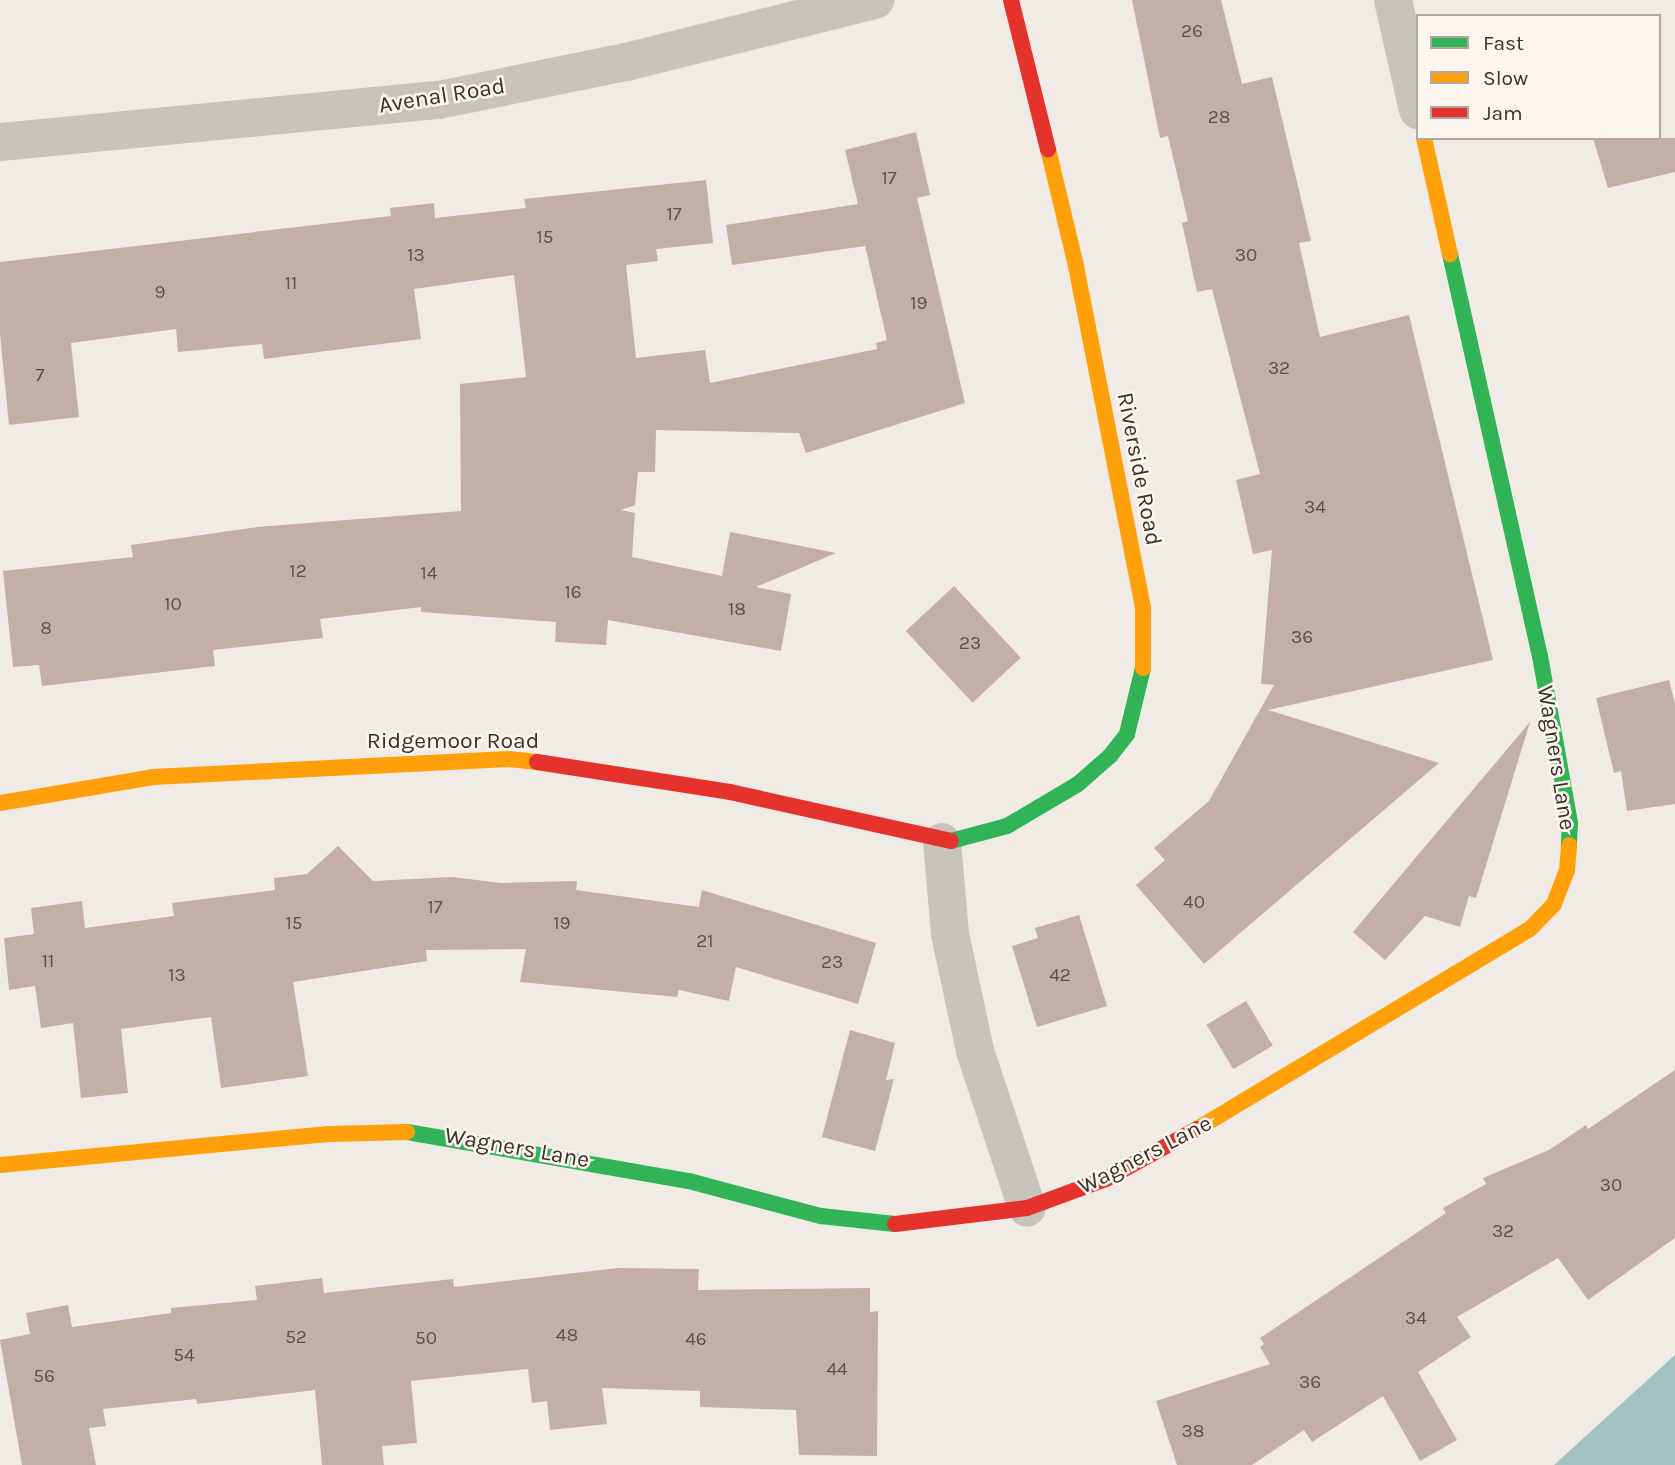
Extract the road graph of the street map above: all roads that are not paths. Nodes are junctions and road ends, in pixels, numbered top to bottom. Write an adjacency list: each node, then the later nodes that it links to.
1 (875, 0): 6 (street, Avenal Road)
2 (1011, 0): 8 (street, Riverside Road)
3 (1393, 0): 4 (street)
4 (1416, 101)
5 (1424, 140): 10 (street, Wagners Lane)
6 (0, 142)
7 (0, 803): 8 (street, Ridgemoor Road)
8 (942, 842): 10 (street)
9 (0, 1165): 10 (street, Wagners Lane)
10 (1027, 1208)

